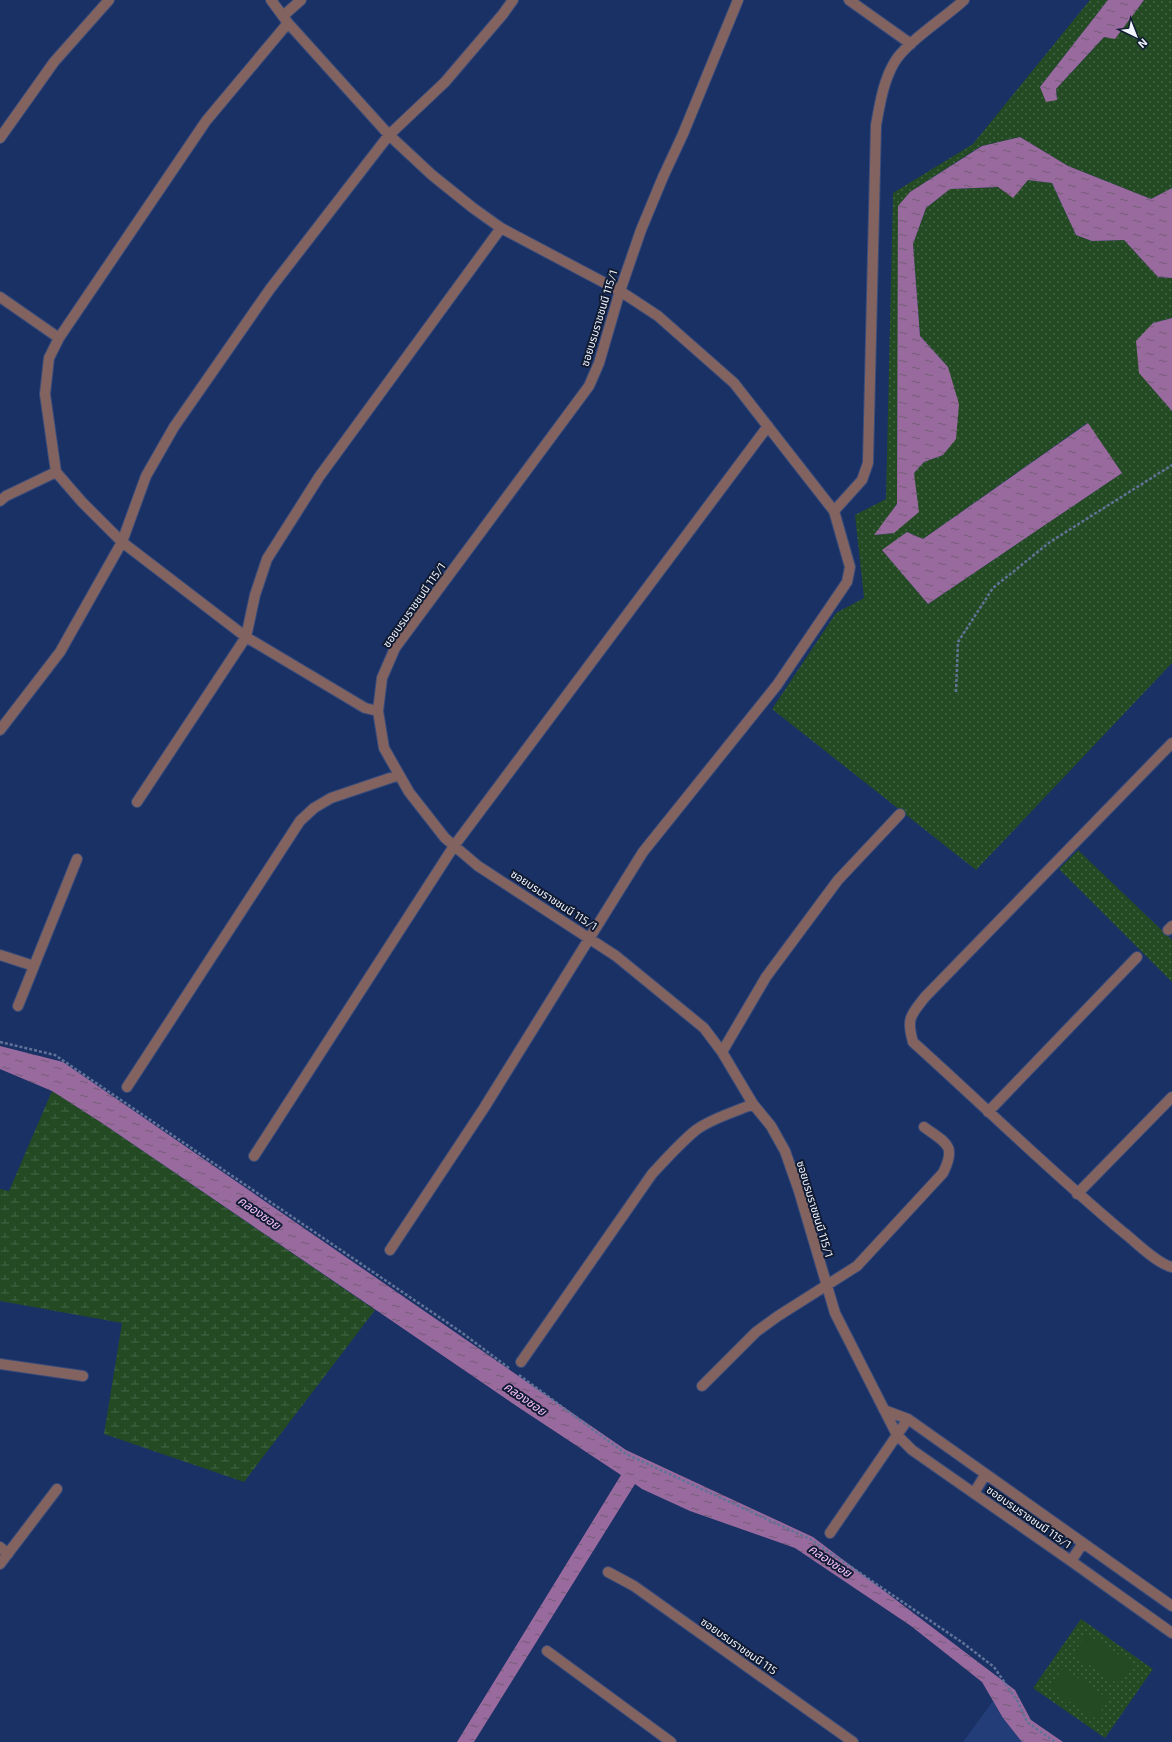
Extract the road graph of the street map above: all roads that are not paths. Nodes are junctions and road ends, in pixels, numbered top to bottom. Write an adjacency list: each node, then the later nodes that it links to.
1 (109, 0): 11 (street)
2 (271, 0): 8 (street)
3 (301, 0): 8 (street)
4 (513, 0): 10 (street)
5 (738, 0): 13 (street, ซอยบรมราชชนนี 115/1)
6 (849, 0): 9 (street)
7 (964, 0): 9 (street)
8 (285, 20): 10 (street); 15 (street)
9 (911, 44): 19 (street)
10 (390, 135): 12 (street); 20 (street)
11 (0, 138)
12 (501, 228): 13 (street); 21 (street)
13 (620, 291): 16 (street); 22 (street, ซอยบรมราชชนนี 115/1)
14 (0, 297): 15 (street)
15 (59, 338): 17 (street)
16 (768, 426): 19 (street); 28 (street)
17 (56, 472): 18 (street); 20 (street)
18 (0, 502)
19 (834, 511): 30 (street)
20 (122, 542): 21 (street); 23 (street)
21 (246, 637): 22 (street); 26 (street)
22 (378, 711): 25 (street, ซอยบรมราชชนนี 115/1)
23 (0, 730)
24 (1172, 743): 39 (street)
25 (399, 775): 28 (street, ซอยบรมราชชนนี 115/1); 36 (street)
26 (137, 802)
27 (900, 814): 35 (street)
28 (454, 846): 30 (street, ซอยบรมราชชนนี 115/1); 41 (street)
29 (76, 859): 33 (street)
30 (590, 938): 35 (street, ซอยบรมราชชนนี 115/1); 43 (street)
31 (0, 955): 33 (street)
32 (1137, 957): 39 (street)
33 (34, 966): 34 (street)
34 (18, 1006)
35 (722, 1052): 38 (street, ซอยบรมราชชนนี 115/1)
36 (127, 1087)
37 (1172, 1097): 42 (street)
38 (753, 1104): 45 (street, ซอยบรมราชชนนี 115/1); 46 (street)
39 (988, 1112): 42 (street)
40 (924, 1127): 45 (street)
41 (254, 1156)
42 (1077, 1194): 44 (street)
43 (390, 1250)
44 (1172, 1267)
45 (826, 1286): 49 (street); 50 (street, ซอยบรมราชชนนี 115/1)
46 (521, 1362)
47 (0, 1364): 48 (street)
48 (83, 1376)
49 (702, 1386)
50 (884, 1410): 51 (street, ซอยบรมราชชนนี 115/1); 52 (street, ซอยบรมราชชนนี 115/1)
51 (908, 1419): 52 (street); 53 (street, ซอยบรมราชชนนี 115/1)
52 (897, 1435): 55 (street, ซอยบรมราชชนนี 115/1); 56 (street)
53 (985, 1475): 55 (street); 57 (street, ซอยบรมราชชนนี 115/1)
54 (57, 1489): 59 (street)
55 (974, 1493): 60 (street, ซอยบรมราชชนนี 115/1)
56 (830, 1534)
57 (1082, 1543): 60 (street); 63 (street, ซอยบรมราชชนนี 115/1)
58 (0, 1548): 59 (street)
59 (8, 1554): 61 (street)
60 (1071, 1560): 64 (street, ซอยบรมราชชนนี 115/1)
61 (0, 1564)
62 (608, 1572): 67 (street, ซอยบรมราชชนนี 115)
63 (1172, 1606)
64 (1172, 1634)
65 (547, 1651): 66 (street)
66 (671, 1742)
67 (853, 1742)

